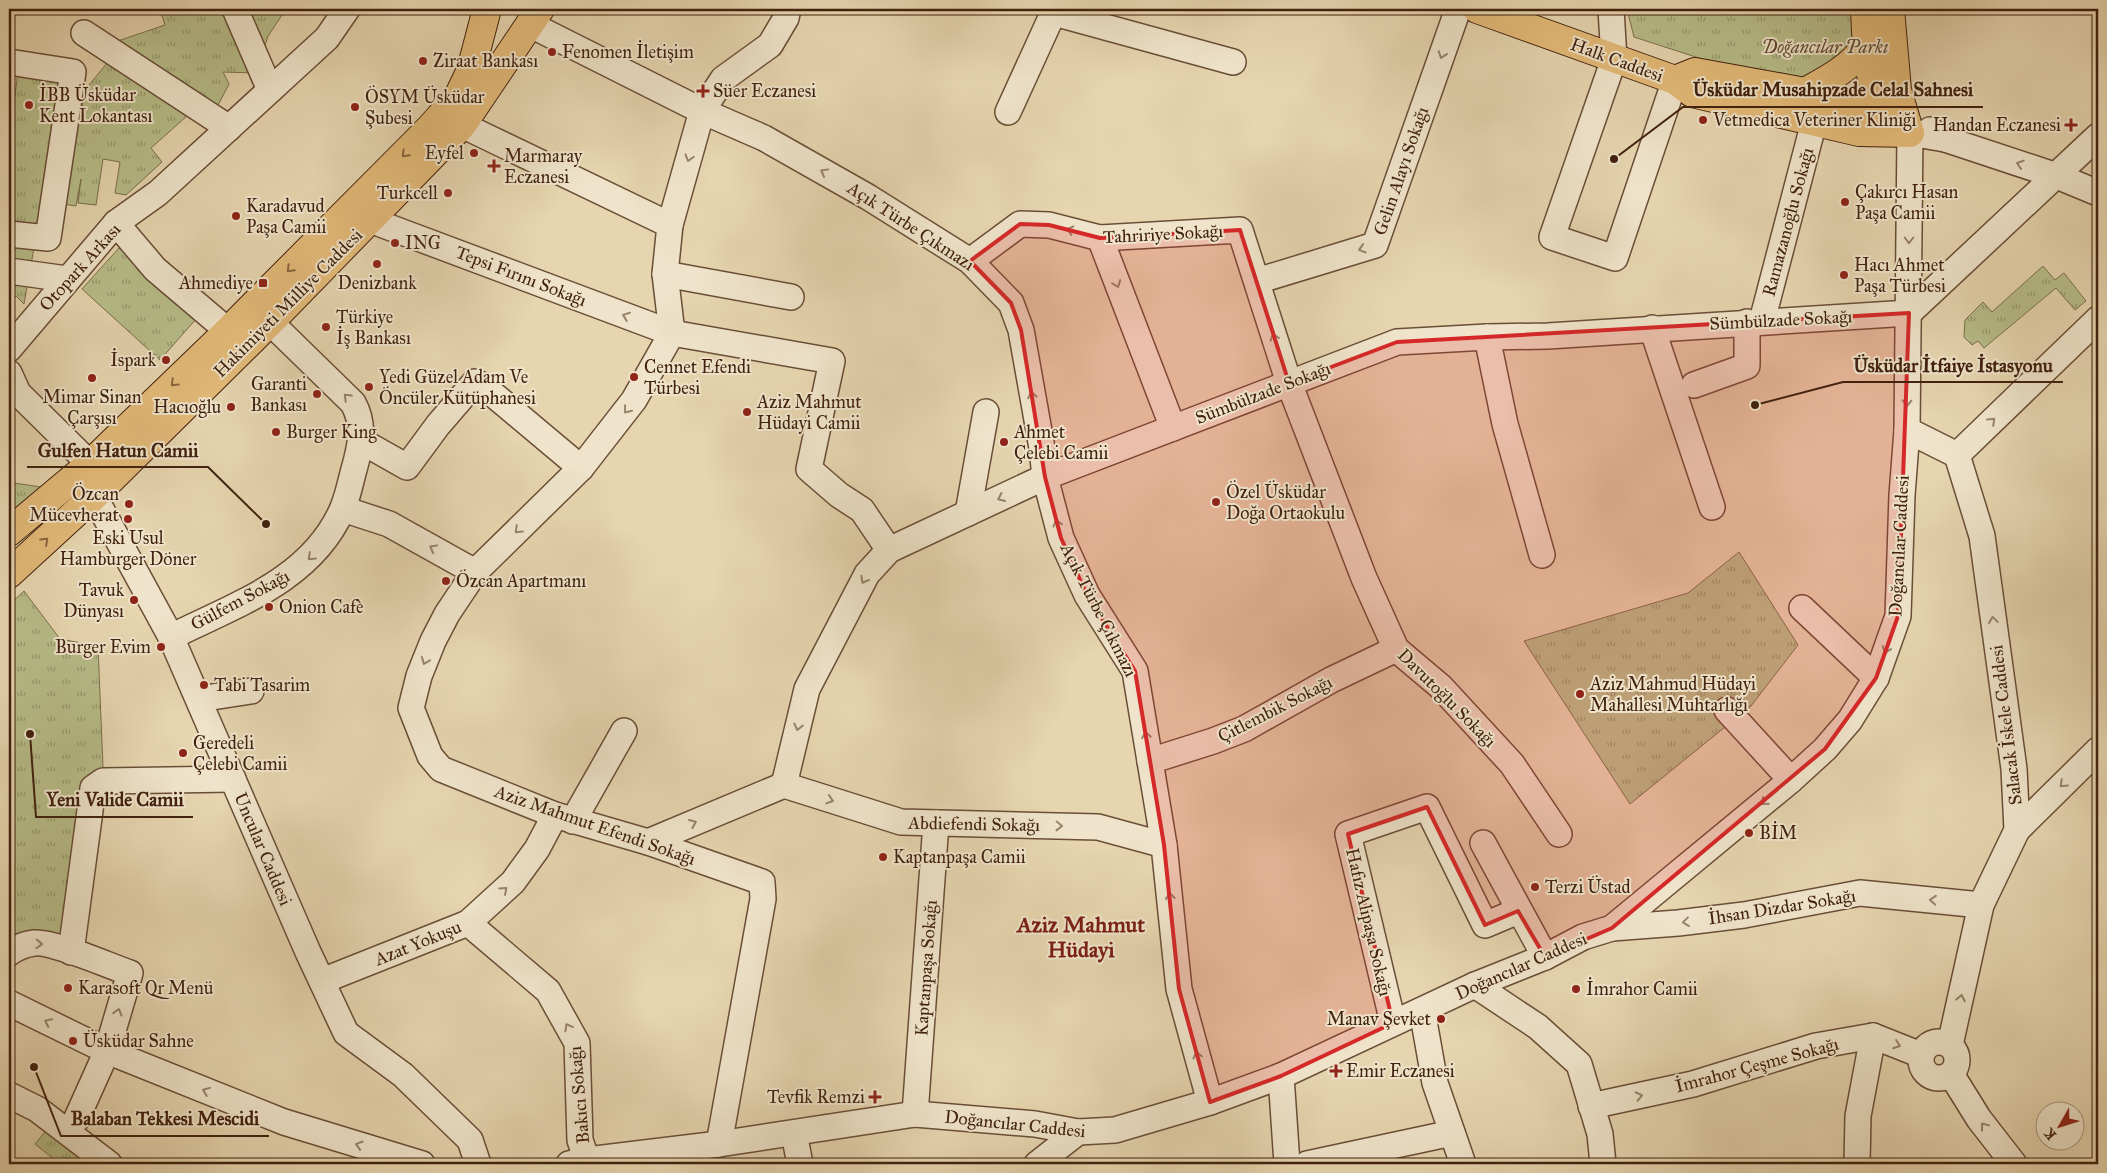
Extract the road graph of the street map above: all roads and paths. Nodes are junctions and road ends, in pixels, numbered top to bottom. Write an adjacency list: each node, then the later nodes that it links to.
1 (235, 9): 18 (street)
2 (347, 9): 18 (street, Otopark Arkası)
3 (487, 9): 45 (main road, Hakimiyeti Milliye Caddesi, one-way to 45)
4 (788, 9): 20 (street)
5 (1458, 9): 38 (street, Gelin Alayı Sokağı, one-way to 38)
6 (1477, 9): 14 (main road, Halk Caddesi)
7 (1611, 9): 14 (street)
8 (1865, 9): 13 (main road)
9 (1890, 9): 25 (main road)
10 (1054, 11): 16 (street); 21 (street)
11 (536, 17): 20 (street, Açık Türbe Çıkmazı); 23 (main road, Hakimiyeti Milliye Caddesi)
12 (84, 33): 24 (street)
13 (1866, 46): 19 (main road); 25 (main road)
14 (1614, 59): 17 (main road, Halk Caddesi); 17 (street)
15 (9, 62): 32 (street)
16 (1233, 62)
17 (1675, 80): 19 (main road); 22 (main road, Halk Caddesi)
18 (270, 90): 24 (street, Otopark Arkası)
19 (1805, 92): 22 (main road); 25 (main road)
20 (702, 111): 31 (street, one-way to 31); 34 (street, Açık Türbe Çıkmazı, one-way to 20)
21 (1008, 112)
22 (1814, 122): 25 (main road, Halk Caddesi); 42 (street, Ramazanoğlu Sokağı)
23 (462, 125): 29 (main road, Hakimiyeti Milliye Caddesi); 31 (street)
24 (229, 128): 30 (street, Otopark Arkası)
25 (1899, 129): 27 (street, one-way to 25); 40 (street, Doğancılar Caddesi, one-way to 40)
26 (2098, 136): 27 (street)
27 (2057, 176): 28 (street); 40 (street)
28 (2098, 193)
29 (370, 220): 43 (main road, Hakimiyeti Milliye Caddesi); 46 (street, Tepsi Fırını Sokağı, one-way to 29)
30 (116, 223): 37 (street, Otopark Arkası); 45 (street)
31 (670, 225): 35 (street)
32 (14, 234): 36 (street)
33 (1100, 238): 34 (street, Tahririye Sokağı, one-way to 34); 38 (street, Tahririye Sokağı); 53 (street, one-way to 53)
34 (970, 261): 59 (street, Açık Türbe Çıkmazı, one-way to 34)
35 (665, 274): 39 (street); 46 (street)
36 (10, 276): 37 (street)
37 (68, 279): 48 (street, Otopark Arkası)
38 (1256, 281): 50 (street, Tahririye Sokağı, one-way to 38)
39 (791, 297)
40 (1909, 313): 42 (street, Sümbülzade Sokağı); 54 (street, Doğancılar Caddesi, one-way to 54)
41 (2098, 320): 56 (street, one-way to 41)
42 (1754, 321): 44 (street, Sümbülzade Sokağı); 51 (street, Ramazanoğlu Sokağı)
43 (270, 322): 55 (street, Gülfem Sokağı, one-way to 43); 60 (main road, Hakimiyeti Milliye Caddesi)
44 (1652, 328): 47 (street, Sümbülzade Sokağı); 61 (street)
45 (228, 331): 57 (main road, Hakimiyeti Milliye Caddesi, one-way to 57)
46 (672, 333): 58 (street, Aziz Mahmut Efendi Sokağı, one-way to 58); 65 (street, Tepsi Fırını Sokağı)
47 (1487, 337): 50 (street, Sümbülzade Sokağı); 66 (street)
48 (9, 349)
49 (12, 380): 57 (street)
50 (1289, 383): 53 (street, Sümbülzade Sokağı); 71 (street, Davutoğlu Sokağı)
51 (1694, 385)
52 (986, 412): 63 (street)
53 (1173, 428): 59 (street, Sümbülzade Sokağı)
54 (1907, 430): 56 (street); 72 (street, Doğancılar Caddesi, one-way to 72)
55 (361, 441): 58 (street); 62 (street, Gülfem Sokağı)
56 (1957, 455): 84 (street, Salacak İskele Caddesi, one-way to 56)
57 (90, 464): 64 (main road, Hakimiyeti Milliye Caddesi)
58 (581, 468): 67 (street, Aziz Mahmut Efendi Sokağı, one-way to 67)
59 (1045, 478): 63 (street, Sümbülzade Sokağı, one-way to 63); 78 (street, Açık Türbe Çıkmazı, one-way to 59)
60 (94, 496): 68 (main road, Hakimiyeti Milliye Caddesi, one-way to 60); 70 (street, Uncular Caddesi)
61 (1712, 507)
62 (343, 509): 67 (street, one-way to 62); 70 (street, Gülfem Sokağı, one-way to 70)
63 (968, 513): 65 (street, Sümbülzade Sokağı)
64 (11, 528)
65 (889, 550): 81 (street, one-way to 81)
66 (1542, 555)
67 (476, 572): 82 (street, Aziz Mahmut Efendi Sokağı, one-way to 82)
68 (9, 574)
69 (1802, 608): 72 (street)
70 (171, 637): 74 (street, Uncular Caddesi)
71 (1396, 649): 78 (street, Çitlembik Sokağı); 85 (street, Davutoğlu Sokağı)
72 (1876, 678): 80 (street, Doğancılar Caddesi)
73 (251, 691): 74 (street)
74 (198, 699): 79 (street, Uncular Caddesi)
75 (1727, 710): 80 (street)
76 (624, 731): 82 (street, Azat Yokuşu)
77 (2098, 750): 84 (street, one-way to 84)
78 (1150, 761): 88 (street, Açık Türbe Çıkmazı)
79 (233, 779): 93 (street); 96 (street, Uncular Caddesi)
80 (1791, 780): 92 (street, Doğancılar Caddesi, one-way to 92)
81 (784, 785): 83 (street, Abdiefendi Sokağı, one-way to 83); 86 (street, one-way to 81)
82 (564, 818): 86 (street, Aziz Mahmut Efendi Sokağı); 91 (street, Azat Yokuşu, one-way to 82)
83 (936, 823): 88 (street, Abdiefendi Sokağı, one-way to 88); 110 (street, Kaptanpaşa Sokağı)
84 (2017, 830): 89 (street, Salacak İskele Caddesi)
85 (1559, 834)
86 (648, 842): 115 (street, Aziz Mahmut Efendi Sokağı)
87 (1483, 843): 90 (street)
88 (1164, 845): 108 (street, Açık Türbe Çıkmazı, one-way to 88)
89 (1981, 905): 92 (street, İhsan Dizdar Sokağı, one-way to 92); 102 (street, Salacak İskele Caddesi, one-way to 89)
90 (1518, 911): 95 (street); 100 (street, Hafız Alipaşa Sokağı)
91 (468, 923): 96 (street, Azat Yokuşu); 117 (street, Bakıcı Sokağı, one-way to 91)
92 (1612, 928): 95 (street, Doğancılar Caddesi)
93 (70, 952): 94 (street, one-way to 93); 103 (street, one-way to 93)
94 (9, 953)
95 (1545, 957): 97 (street, Doğancılar Caddesi)
96 (322, 981): 120 (street, Uncular Caddesi)
97 (1475, 985): 99 (street, Doğancılar Caddesi); 109 (street)
98 (9, 1003): 103 (street, one-way to 98)
99 (1422, 1010): 100 (street, Doğancılar Caddesi); 114 (street)
100 (1393, 1022): 106 (street, Doğancılar Caddesi)
101 (1873, 1036): 104 (street, one-way to 104); 109 (street, İmrahor Çeşme Sokağı, one-way to 101); 127 (street)
102 (1950, 1045): 104 (street); 105 (street)
103 (107, 1051): 111 (street); 119 (street, one-way to 103)
104 (1921, 1055): 105 (street)
105 (1951, 1074): 128 (street, one-way to 105)
106 (1281, 1076): 108 (street, Doğancılar Caddesi); 123 (street)
107 (9, 1095): 118 (street)
108 (1210, 1102): 112 (street, Doğancılar Caddesi)
109 (1591, 1106): 126 (street)
110 (915, 1114): 112 (street, Doğancılar Caddesi); 113 (street, Doğancılar Caddesi)
111 (76, 1120)
112 (1078, 1132): 122 (street)
113 (794, 1133): 115 (street, Doğancılar Caddesi); 121 (street)
114 (1452, 1133): 116 (street); 125 (street)
115 (719, 1144): 117 (street, Doğancılar Caddesi)
116 (1362, 1158): 124 (street)
117 (581, 1163)
118 (108, 1164)
119 (422, 1164)
120 (478, 1164)
121 (800, 1164)
122 (1037, 1164)
123 (1287, 1164)
124 (1307, 1164)
125 (1462, 1164)
126 (1603, 1164)
127 (1857, 1164)
128 (2014, 1164)

